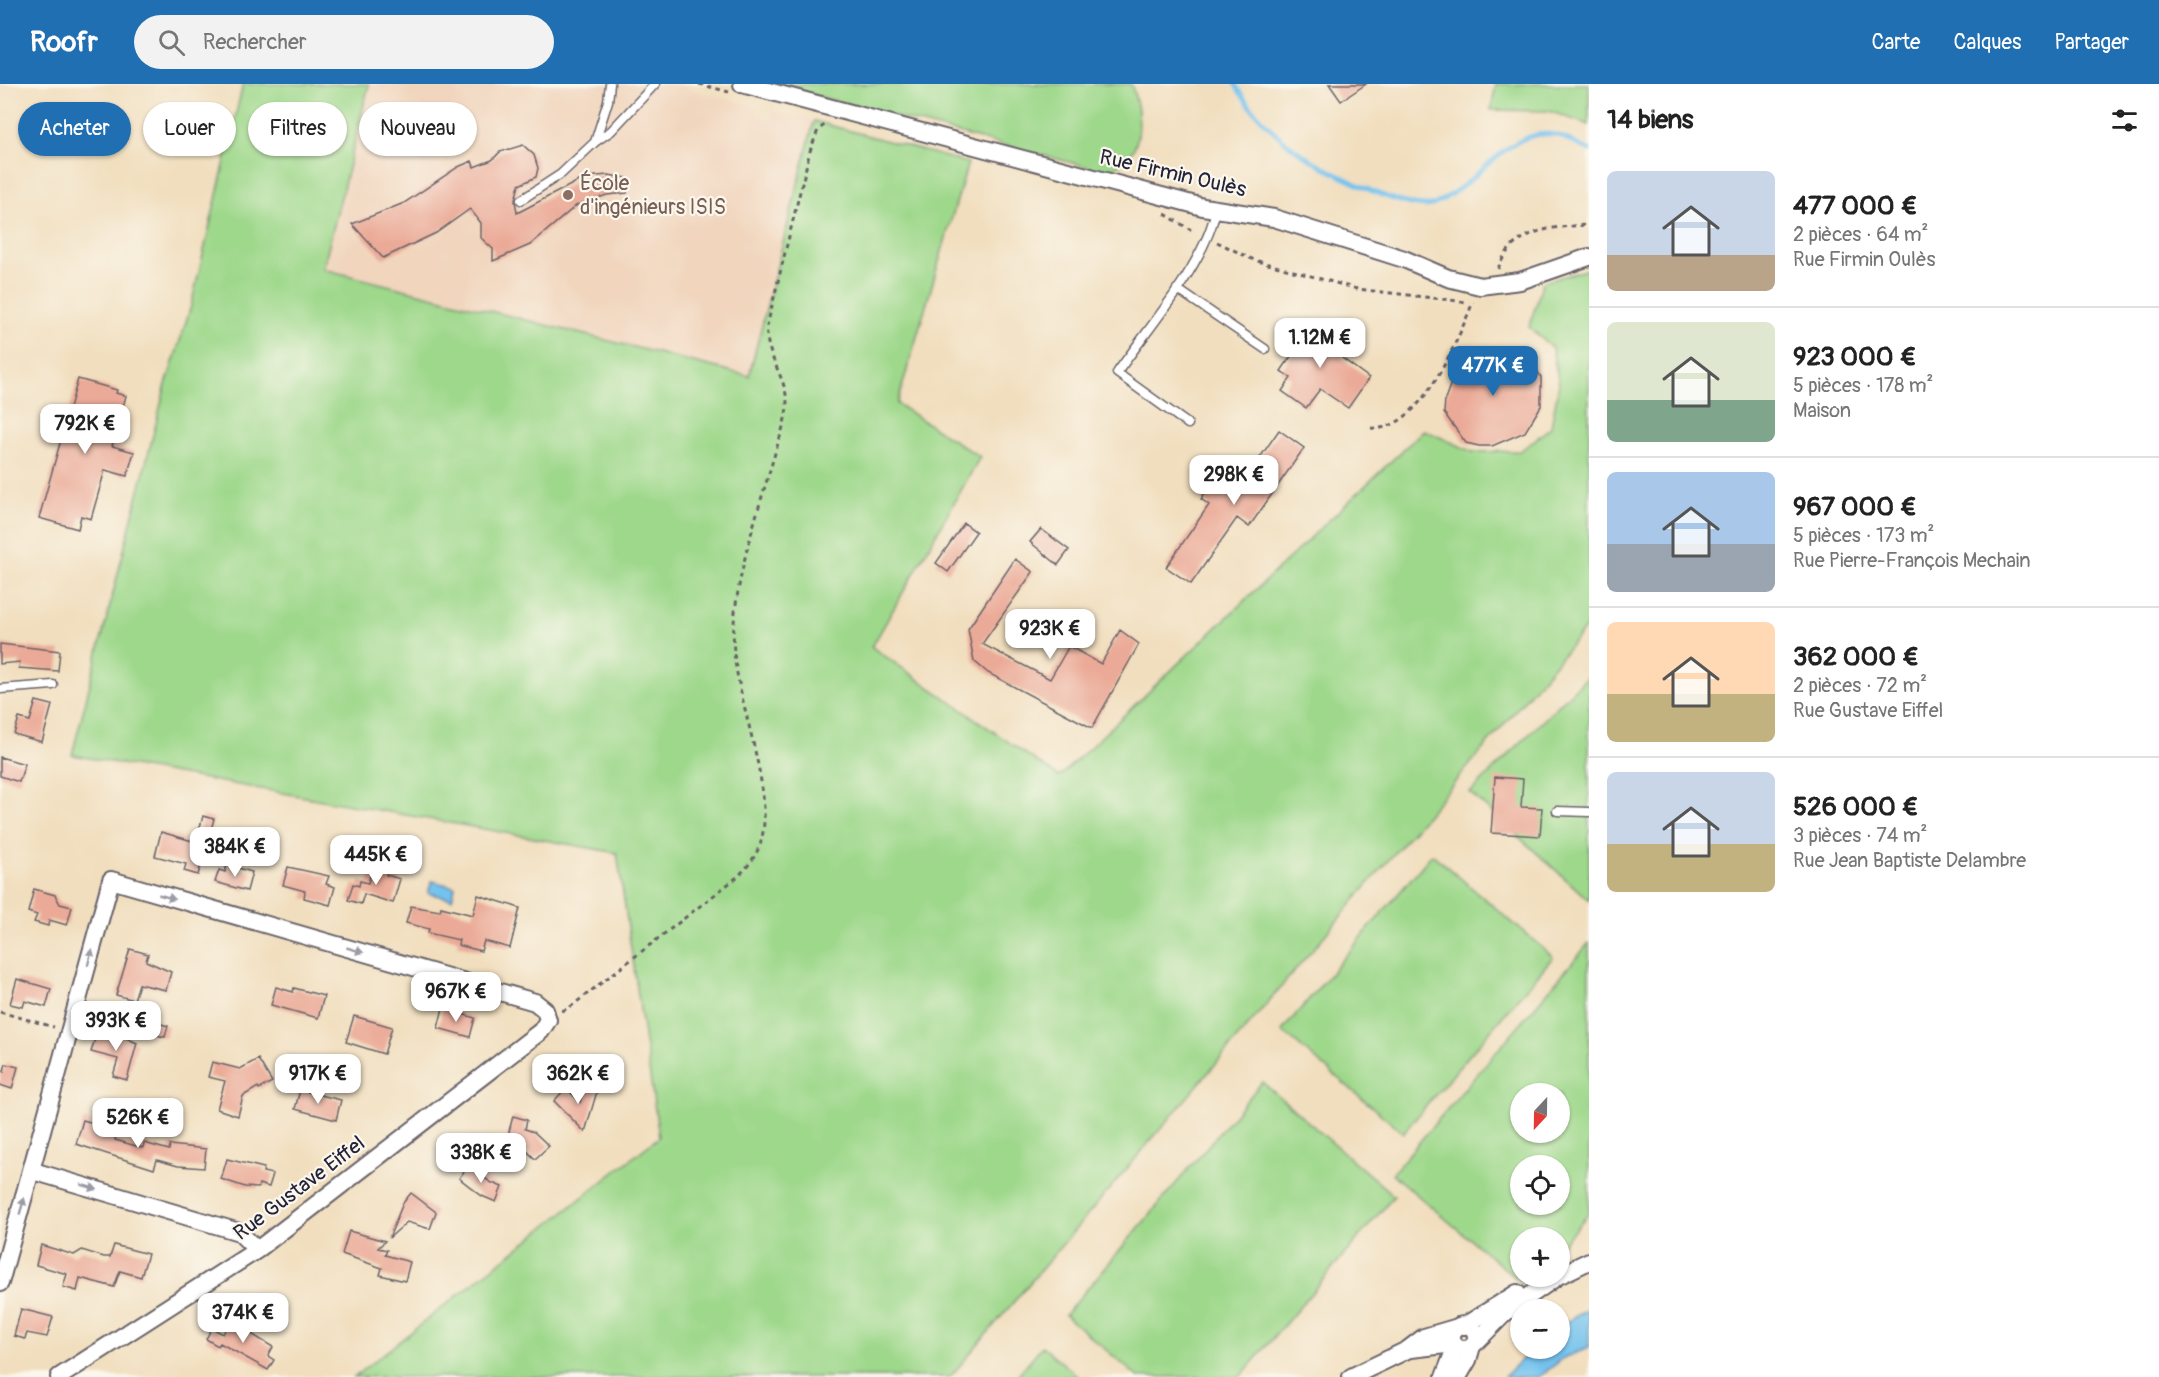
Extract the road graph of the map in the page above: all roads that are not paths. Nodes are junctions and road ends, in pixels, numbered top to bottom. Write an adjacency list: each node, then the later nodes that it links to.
1 (610, 84): 4 (lane)
2 (655, 84): 4 (lane)
3 (742, 84): 6 (street, Rue Firmin Oulès)
4 (594, 142): 5 (lane)
5 (521, 200)
6 (1216, 209): 7 (street, Rue Firmin Oulès); 8 (lane)
7 (1589, 257)
8 (1177, 289): 9 (lane); 10 (lane)
9 (1265, 348)
10 (1188, 424)
11 (53, 685): 12 (lane)
12 (0, 689)
13 (1557, 811): 14 (lane)
14 (1589, 812)
15 (33, 1171): 16 (street, one-way to 16); 16 (street, Rue Gustave Eiffel, one-way to 16); 19 (street, one-way to 15)
16 (257, 1250): 22 (street, Rue Gustave Eiffel)
17 (1589, 1261): 18 (street)
18 (1570, 1270)
19 (0, 1283)
20 (1542, 1287): 21 (street)
21 (1463, 1339): 23 (street); 24 (street); 25 (street)
22 (59, 1377)
23 (1351, 1377)
24 (1444, 1377)
25 (1458, 1377)

